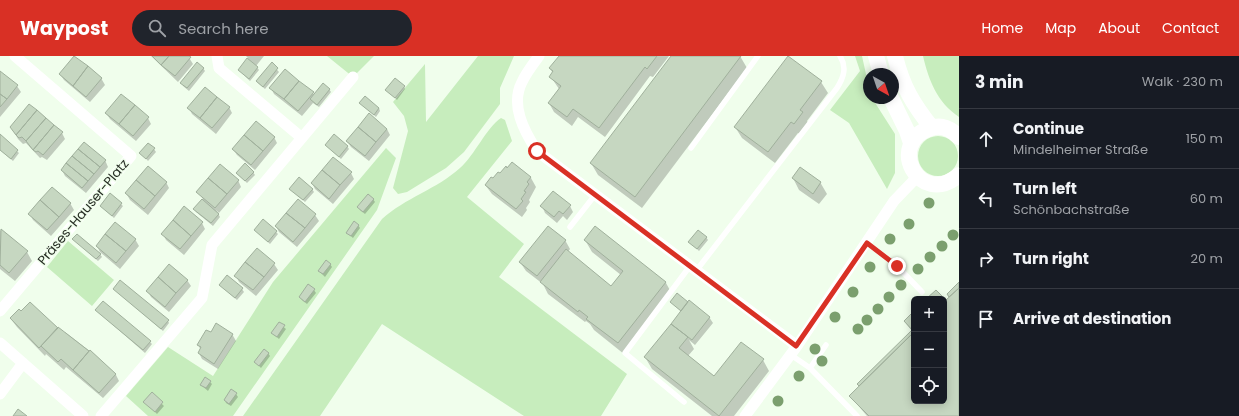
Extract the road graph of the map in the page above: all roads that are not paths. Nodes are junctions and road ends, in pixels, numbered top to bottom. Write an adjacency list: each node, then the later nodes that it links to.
1 (15, 56): 23 (street, Präses-Hauser-Platz)
2 (217, 56): 13 (street)
3 (539, 56): 18 (street)
4 (758, 56): 15 (lane)
5 (840, 56): 21 (lane)
6 (876, 56): 8 (main road)
7 (895, 56): 11 (main road)
8 (879, 68)
9 (353, 77): 13 (street)
10 (894, 104): 14 (main road)
11 (932, 128): 12 (main road); 14 (main road)
12 (959, 137)
13 (302, 138): 32 (street)
14 (911, 143): 17 (main road)
15 (691, 148)
16 (959, 175): 17 (main road)
17 (917, 177): 20 (street)
18 (595, 195): 19 (lane); 21 (street)
19 (570, 227)
20 (867, 243): 22 (lane); 26 (street)
21 (693, 268): 26 (street); 30 (lane)
22 (922, 292)
23 (1, 307)
24 (0, 343): 27 (street)
25 (826, 345): 28 (lane)
26 (794, 350): 28 (lane); 33 (street)
27 (23, 363): 29 (street); 31 (street)
28 (810, 368): 34 (lane)
29 (0, 394)
30 (684, 402)
31 (83, 416)
32 (100, 416)
33 (745, 416)
34 (857, 416)

